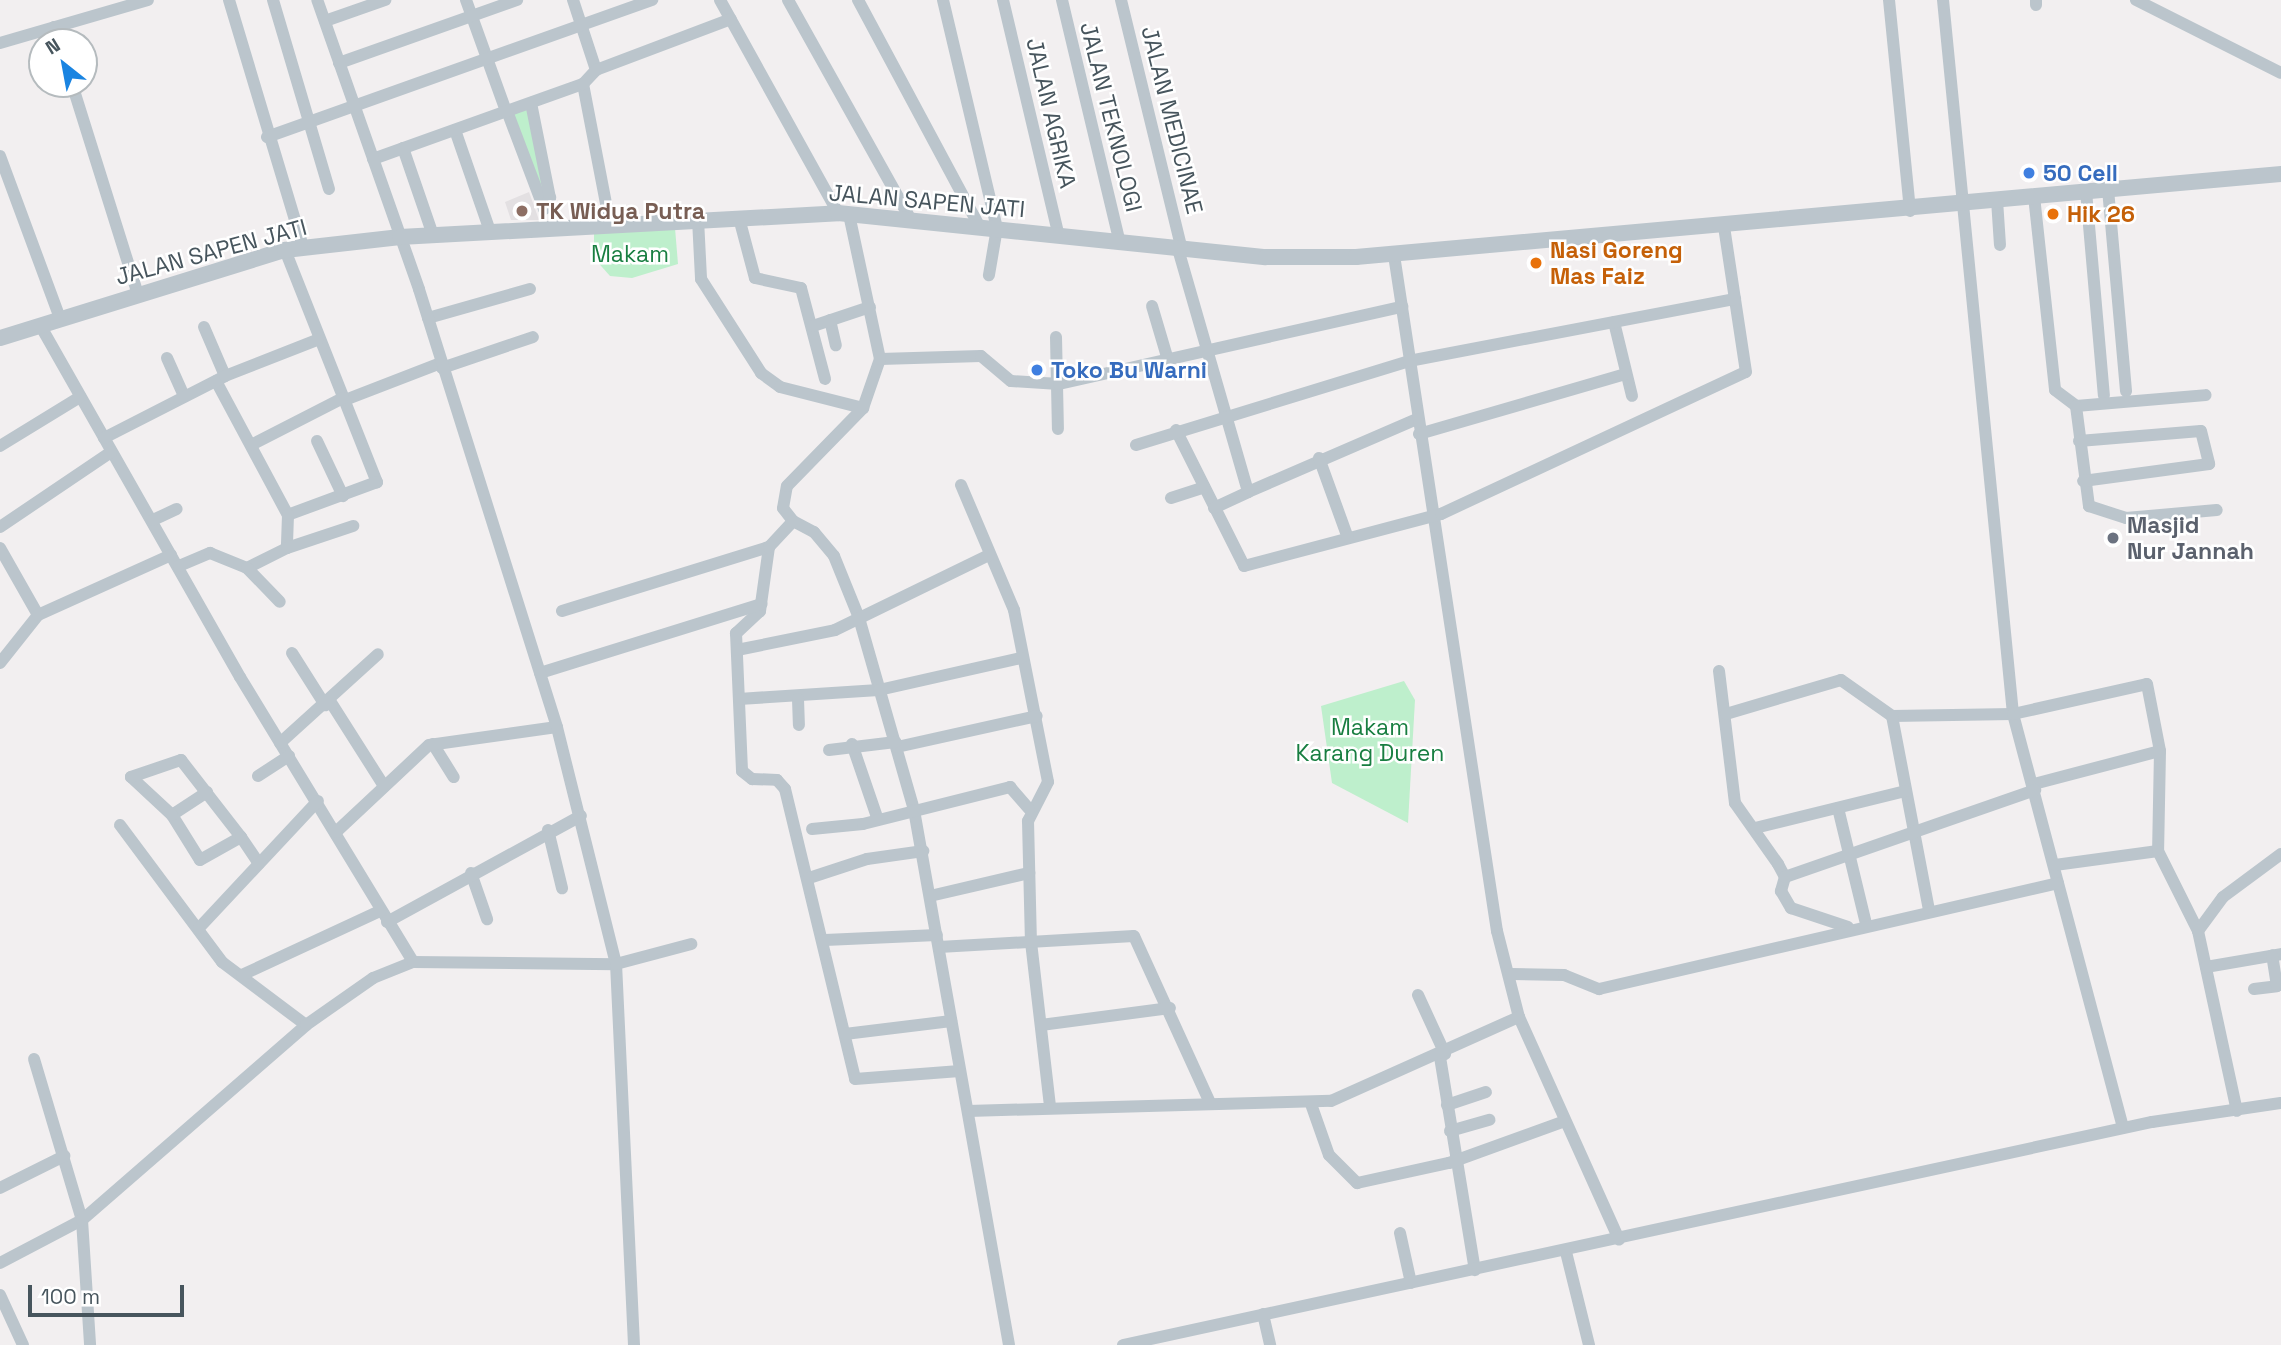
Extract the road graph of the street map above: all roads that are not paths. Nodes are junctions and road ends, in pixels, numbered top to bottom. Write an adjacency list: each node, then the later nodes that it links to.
1 (148, 0): 24 (street)
2 (229, 0): 37 (street)
3 (273, 0): 35 (street)
4 (317, 0): 22 (street)
5 (385, 0): 22 (street)
6 (466, 0): 20 (street)
7 (517, 0): 20 (street)
8 (573, 0): 23 (street)
9 (652, 0): 23 (street)
10 (720, 0): 21 (street)
11 (788, 0): 51 (street)
12 (858, 0): 54 (street)
13 (943, 0): 56 (street)
14 (1003, 0): 59 (street, JALAN AGRIKA)
15 (1062, 0): 61 (street, JALAN TEKNOLOGI)
16 (1121, 0): 64 (street, JALAN MEDICINAE)
17 (1889, 0): 48 (street)
18 (1943, 0): 47 (street)
19 (2136, 0): 29 (street)
20 (472, 16): 26 (street); 27 (street)
21 (731, 19): 28 (street); 49 (street)
22 (325, 21): 27 (street)
23 (581, 25): 26 (street); 28 (street)
24 (54, 27): 25 (street)
25 (0, 43)
26 (486, 59): 33 (street); 34 (street)
27 (339, 62): 33 (street)
28 (596, 70): 30 (street)
29 (2281, 73)
30 (583, 84): 32 (street); 53 (street)
31 (76, 98): 69 (street)
32 (531, 103): 34 (street); 34 (street)
33 (355, 107): 35 (street); 40 (street)
34 (507, 111): 36 (street)
35 (310, 126): 37 (street); 42 (street)
36 (455, 130): 38 (street); 57 (street)
37 (267, 137): 63 (street)
38 (403, 148): 40 (street); 58 (street)
39 (0, 156): 74 (street)
40 (373, 159): 60 (street)
41 (2281, 174): 43 (street, JALAN SAPEN JATI)
42 (329, 189)
43 (2108, 189): 44 (street, JALAN SAPEN JATI); 96 (street)
44 (2086, 191): 45 (street, JALAN SAPEN JATI); 97 (street)
45 (2034, 196): 46 (street, JALAN SAPEN JATI); 103 (street)
46 (1997, 200): 47 (street, JALAN SAPEN JATI); 62 (street)
47 (1964, 203): 48 (street, JALAN SAPEN JATI); 159 (street)
48 (1910, 211): 55 (street, JALAN SAPEN JATI)
49 (843, 213): 50 (street, JALAN SAPEN JATI); 51 (street, JALAN SAPEN JATI); 72 (street)
50 (739, 218): 52 (street, JALAN SAPEN JATI); 79 (street)
51 (910, 218): 54 (street, JALAN SAPEN JATI)
52 (698, 219): 53 (street, JALAN SAPEN JATI); 104 (street)
53 (610, 224): 57 (street, JALAN SAPEN JATI)
54 (979, 226): 56 (street, JALAN SAPEN JATI)
55 (1724, 226): 66 (street, JALAN SAPEN JATI); 70 (street)
56 (997, 228): 59 (street, JALAN SAPEN JATI); 67 (street)
57 (489, 231): 58 (street, JALAN SAPEN JATI)
58 (433, 235): 60 (street, JALAN SAPEN JATI)
59 (1059, 236): 61 (street, JALAN SAPEN JATI)
60 (400, 237): 63 (street, JALAN SAPEN JATI); 75 (street)
61 (1120, 243): 64 (street, JALAN SAPEN JATI)
62 (2000, 245)
63 (303, 247): 65 (street, JALAN SAPEN JATI)
64 (1180, 249): 66 (street, JALAN SAPEN JATI); 86 (street, JALAN MEDICINAE)
65 (285, 250): 69 (street, JALAN SAPEN JATI); 84 (street)
66 (1394, 255): 73 (street)
67 (989, 275)
68 (530, 289): 75 (street)
69 (138, 295): 74 (street, JALAN SAPEN JATI)
70 (1735, 299): 77 (street); 128 (street)
71 (1152, 306): 89 (street)
72 (870, 307): 76 (street); 88 (street)
73 (1402, 307): 86 (street); 90 (street)
74 (60, 318): 78 (street, JALAN SAPEN JATI)
75 (428, 318): 91 (street)
76 (830, 320): 79 (street); 85 (street)
77 (1614, 323): 90 (street); 92 (street)
78 (40, 326): 83 (street, JALAN SAPEN JATI); 101 (street)
79 (813, 326): 94 (street)
80 (204, 327): 93 (street)
81 (533, 337): 91 (street)
82 (1056, 337): 95 (street)
83 (0, 338)
84 (317, 340): 93 (street); 102 (street)
85 (836, 345)
86 (1207, 351): 89 (street); 105 (street, JALAN MEDICINAE)
87 (167, 358): 99 (street)
88 (880, 359): 95 (street); 104 (street)
89 (1168, 360): 95 (street)
90 (1409, 361): 105 (street); 106 (street)
91 (441, 365): 102 (street); 153 (street)
92 (1625, 374): 100 (street); 109 (street)
93 (220, 378): 99 (street); 113 (street)
94 (825, 379)
95 (1059, 384): 107 (street)
96 (2126, 391)
97 (2104, 395)
98 (2206, 395): 103 (street)
99 (184, 396): 110 (street)
100 (1632, 396)
101 (80, 397): 110 (street); 115 (street)
102 (344, 399): 113 (street); 122 (street)
103 (2076, 406): 112 (street)
104 (863, 408): 130 (street)
105 (1225, 412): 108 (street); 121 (street, JALAN MEDICINAE)
106 (1417, 419): 109 (street); 117 (street)
107 (1058, 429)
108 (1176, 430): 114 (street); 120 (street)
109 (1419, 434): 128 (street)
110 (104, 438): 116 (street)
111 (317, 441): 122 (street)
112 (2079, 441): 118 (street); 118 (street)
113 (251, 445): 127 (street)
114 (1136, 445)
115 (0, 446)
116 (111, 452): 129 (street); 132 (street)
117 (1319, 457): 121 (street); 133 (street)
118 (2083, 481): 126 (street)
119 (961, 485): 137 (street)
120 (1203, 487): 123 (street); 125 (street)
121 (1248, 492): 125 (street)
122 (343, 496): 127 (street)
123 (1171, 498)
124 (177, 509): 129 (street)
125 (1214, 509): 133 (street)
126 (2217, 510)
127 (288, 516): 136 (street)
128 (1432, 517): 133 (street); 219 (street)
129 (153, 520): 138 (street)
130 (793, 521): 134 (street); 146 (street)
131 (353, 526): 136 (street)
132 (0, 527)
133 (1348, 538)
134 (769, 547): 143 (street); 144 (street)
135 (0, 548): 140 (street)
136 (287, 548): 139 (street)
137 (989, 555): 146 (street); 150 (street)
138 (175, 561): 139 (street); 145 (street); 164 (street)
139 (247, 568): 142 (street)
140 (13, 570): 141 (street); 145 (street)
141 (0, 578)
142 (280, 602)
143 (761, 604): 147 (street); 153 (street)
144 (562, 611)
145 (38, 615): 151 (street)
146 (859, 618): 147 (street); 154 (street)
147 (737, 650): 155 (street)
148 (292, 653): 157 (street)
149 (378, 654): 157 (street)
150 (1021, 657): 154 (street); 160 (street)
151 (0, 663)
152 (1719, 671): 158 (street)
153 (540, 673): 163 (street)
154 (879, 690): 156 (street); 167 (street)
155 (739, 699): 156 (street); 200 (street)
156 (798, 699): 162 (street)
157 (328, 703): 164 (street); 173 (street)
158 (1726, 714): 161 (street); 185 (street)
159 (2013, 714): 161 (street); 169 (street); 174 (street)
160 (1037, 716): 167 (street); 179 (street)
161 (1892, 716): 175 (street)
162 (799, 724)
163 (557, 727): 165 (street); 182 (street)
164 (280, 743): 170 (street)
165 (433, 744): 172 (street); 173 (street)
166 (852, 744): 167 (street); 168 (street); 183 (street)
167 (896, 745): 180 (street)
168 (829, 750)
169 (2160, 751): 174 (street); 193 (street)
170 (289, 756): 171 (street); 177 (street)
171 (258, 776)
172 (454, 777)
173 (384, 786): 188 (street)
174 (2035, 787): 189 (street); 196 (street)
175 (1906, 791): 178 (street); 189 (street)
176 (207, 792): 181 (street); 181 (street); 190 (street)
177 (318, 802): 188 (street); 195 (street)
178 (1838, 808): 185 (street); 192 (street)
179 (1029, 809): 180 (street); 198 (street)
180 (914, 810): 183 (street); 191 (street)
181 (172, 815): 190 (street)
182 (581, 816): 186 (street); 217 (street)
183 (878, 820): 187 (street)
184 (120, 825): 208 (street)
185 (1755, 828): 199 (street)
186 (548, 830): 197 (street); 202 (street)
187 (812, 830)
188 (336, 832): 205 (street)
189 (1917, 833): 192 (street); 204 (street)
190 (242, 837): 195 (street)
191 (923, 851): 200 (street); 203 (street)
192 (1848, 851): 199 (street); 207 (street)
193 (2158, 851): 196 (street); 210 (street)
194 (2281, 854): 210 (street)
195 (259, 864): 208 (street)
196 (2055, 865): 201 (street)
197 (471, 873): 205 (street); 206 (street)
198 (1029, 873): 203 (street); 213 (street)
199 (1785, 877): 209 (street)
200 (809, 878): 211 (street)
201 (2058, 883): 204 (street); 242 (street)
202 (562, 888)
203 (930, 896): 212 (street)
204 (1929, 910): 207 (street)
205 (384, 916): 216 (street); 220 (street)
206 (487, 919)
207 (1866, 924): 209 (street)
208 (199, 928): 220 (street)
209 (1850, 928): 219 (street)
210 (2198, 931): 218 (street)
211 (825, 940): 212 (street); 228 (street)
212 (938, 941): 213 (street); 225 (street)
213 (1031, 942): 223 (street); 227 (street)
214 (691, 944): 217 (street)
215 (2277, 955): 218 (street); 221 (street)
216 (413, 962): 217 (street); 226 (street)
217 (616, 964): 258 (street)
218 (2206, 967): 239 (street)
219 (1511, 974): 224 (street)
220 (242, 975): 226 (street)
221 (2253, 989)
222 (1418, 995): 229 (street)
223 (1170, 1008): 227 (street); 233 (street)
224 (1519, 1017): 229 (street); 241 (street)
225 (951, 1021): 228 (street); 231 (street)
226 (306, 1024): 247 (street)
227 (1041, 1025): 236 (street)
228 (845, 1034): 231 (street)
229 (1443, 1055): 235 (street); 237 (street)
230 (34, 1059): 244 (street)
231 (960, 1071): 238 (street)
232 (1486, 1092): 237 (street)
233 (1210, 1103): 235 (street); 236 (street)
234 (2281, 1103): 239 (street)
235 (1311, 1104): 245 (street)
236 (1050, 1105): 238 (street)
237 (1447, 1105): 243 (street)
238 (968, 1111): 259 (street)
239 (2237, 1111): 242 (street)
240 (1489, 1120): 243 (street)
241 (1565, 1121): 245 (street); 249 (street)
242 (2123, 1128): 249 (street)
243 (1450, 1131): 245 (street)
244 (64, 1156): 246 (street); 247 (street)
245 (1454, 1161): 252 (street)
246 (0, 1188)
247 (82, 1220): 251 (street); 257 (street)
248 (1400, 1233): 253 (street)
249 (1619, 1240): 250 (street)
250 (1566, 1252): 252 (street); 262 (street)
251 (0, 1263)
252 (1475, 1270): 253 (street)
253 (1411, 1283): 255 (street)
254 (0, 1295): 256 (street)
255 (1263, 1314): 260 (street); 261 (street)
256 (23, 1345)
257 (90, 1345)
258 (634, 1345)
259 (1009, 1345)
260 (1123, 1345)
261 (1270, 1345)
262 (1589, 1345)

